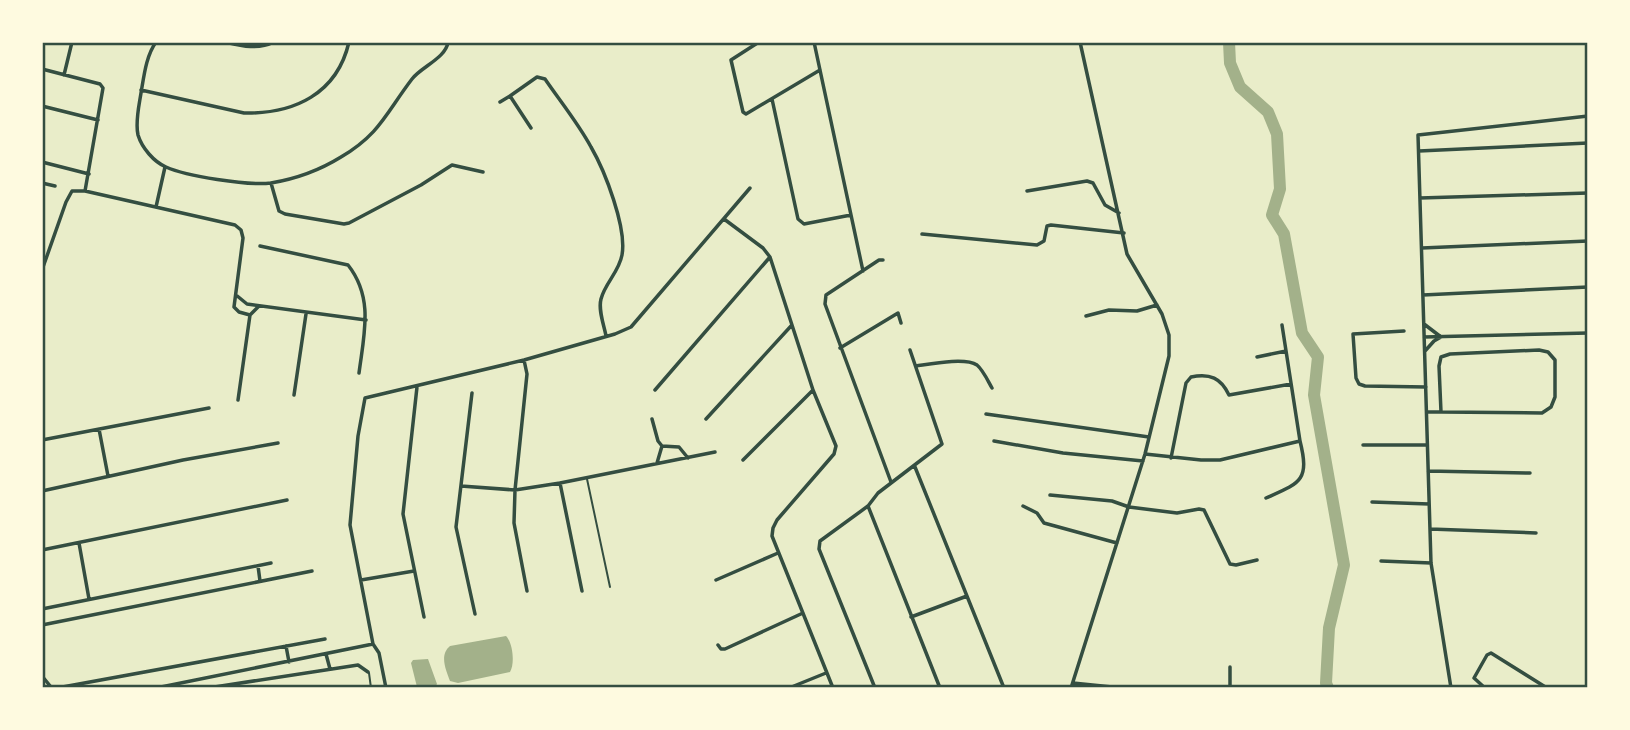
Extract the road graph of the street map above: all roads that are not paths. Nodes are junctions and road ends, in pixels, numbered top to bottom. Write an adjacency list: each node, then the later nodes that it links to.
1 (72, 42): 12 (street)
2 (156, 42): 13 (street)
3 (225, 42): 4 (street)
4 (274, 42)
5 (349, 42): 13 (street)
6 (448, 42): 28 (street)
7 (759, 42): 15 (street)
8 (814, 42): 11 (street)
9 (1080, 42): 36 (street)
10 (42, 69): 12 (street)
11 (820, 69): 15 (street); 37 (street)
12 (64, 75): 19 (street)
13 (141, 90): 24 (street)
14 (510, 96): 16 (street); 20 (street); 63 (street)
15 (772, 99): 37 (street)
16 (500, 102)
17 (42, 106): 19 (street)
18 (1588, 116): 22 (street)
19 (98, 120): 26 (street)
20 (531, 128)
21 (1588, 143): 22 (street)
22 (1419, 151): 34 (street)
23 (42, 162): 26 (street)
24 (165, 167): 28 (street); 35 (street)
25 (483, 172): 28 (street)
26 (89, 174): 31 (street)
27 (42, 183): 29 (street)
28 (271, 183)
29 (55, 186)
30 (750, 188): 38 (street)
31 (85, 191): 35 (street); 46 (street)
32 (1027, 191): 36 (street)
33 (1588, 193): 34 (street)
34 (1420, 198): 43 (street)
35 (156, 207): 49 (street)
36 (1119, 213): 39 (street)
37 (851, 215): 47 (street)
38 (724, 219): 44 (street); 63 (street)
39 (1124, 233): 40 (street); 51 (street)
40 (922, 234)
41 (1588, 241): 43 (street)
42 (260, 246): 56 (street)
43 (1422, 248): 50 (street)
44 (770, 257): 60 (street); 78 (street)
45 (883, 260): 47 (street)
46 (42, 270)
47 (863, 271): 66 (street)
48 (1588, 287): 50 (street)
49 (235, 294): 52 (street); 54 (street)
50 (1423, 295): 58 (street)
51 (1157, 305): 55 (street); 90 (street)
52 (260, 306): 53 (street); 54 (street)
53 (306, 313): 56 (street); 81 (street)
54 (250, 315): 82 (street)
55 (1086, 316)
56 (366, 320): 73 (street)
57 (901, 323): 66 (street)
58 (1424, 324): 64 (street); 65 (street)
59 (1282, 325): 68 (street)
60 (791, 326): 79 (street); 88 (street)
61 (1404, 331): 76 (street)
62 (1588, 333): 65 (street)
63 (606, 336): 71 (street)
64 (1424, 337): 65 (street); 69 (street)
65 (1441, 337): 69 (street)
66 (840, 348): 110 (street)
67 (910, 350): 72 (street)
68 (1286, 351): 70 (street); 74 (street)
69 (1425, 352): 76 (street)
70 (1257, 357)
71 (524, 360): 75 (street); 113 (street)
72 (916, 366): 77 (street); 105 (street)
73 (359, 373)
74 (1291, 384): 93 (street); 101 (street)
75 (417, 387): 135 (street); 136 (street)
76 (1426, 387): 84 (street)
77 (992, 388)
78 (655, 390)
79 (813, 390): 102 (street); 128 (street)
80 (472, 393): 112 (street)
81 (294, 395)
82 (238, 400)
83 (209, 408): 89 (street)
84 (1427, 412): 85 (street); 96 (street)
85 (1441, 412): 85 (street)
86 (986, 414): 90 (street)
87 (652, 419): 97 (street)
88 (706, 419)
89 (99, 429): 91 (street); 108 (street)
90 (1149, 437): 99 (street)
91 (42, 440)
92 (993, 441): 103 (street)
93 (1300, 441): 101 (street); 116 (street)
94 (278, 443): 108 (street)
95 (1363, 445): 96 (street)
96 (1427, 445): 106 (street)
97 (662, 446): 100 (street); 104 (street)
98 (715, 453): 100 (street)
99 (1145, 454): 101 (street); 103 (street)
100 (688, 458): 104 (street)
101 (1171, 458)
102 (743, 460)
103 (1143, 461): 122 (street)
104 (657, 464): 109 (street)
105 (915, 467): 110 (street); 142 (street)
106 (1428, 471): 107 (street); 119 (street)
107 (1530, 473)
108 (108, 476): 114 (street)
109 (587, 478): 111 (street); 139 (lane)
110 (891, 482): 120 (street)
111 (560, 483): 113 (street); 141 (street)
112 (461, 486): 113 (street); 146 (street)
113 (515, 489): 140 (street)
114 (42, 491)
115 (1050, 495): 122 (street)
116 (1266, 498)
117 (287, 500): 125 (street)
118 (1372, 502): 119 (street)
119 (1429, 504): 123 (street)
120 (868, 506): 148 (street); 169 (street)
121 (1023, 506): 126 (street)
122 (1129, 507): 126 (street); 129 (street)
123 (1429, 529): 124 (street); 132 (street)
124 (1536, 533)
125 (79, 543): 127 (street); 143 (street)
126 (1117, 543): 161 (street)
127 (42, 550)
128 (779, 553): 137 (street); 145 (street)
129 (1256, 560)
130 (1381, 561): 132 (street)
131 (271, 563): 133 (street)
132 (1431, 563): 174 (street)
133 (258, 566): 138 (street); 143 (street)
134 (312, 571): 138 (street)
135 (414, 571): 136 (street); 147 (street)
136 (360, 580): 151 (street)
137 (716, 580)
138 (260, 581): 149 (street)
139 (610, 587)
140 (527, 591)
141 (582, 591)
142 (967, 596): 148 (street); 171 (street)
143 (89, 599): 144 (street)
144 (42, 609)
145 (803, 613): 152 (street); 159 (street)
146 (475, 614)
147 (424, 617)
148 (911, 617): 170 (street)
149 (42, 625)
150 (326, 639): 153 (street)
151 (373, 644): 154 (street); 166 (street)
152 (718, 645)
153 (286, 646): 155 (street); 162 (street)
154 (326, 654): 155 (street); 157 (street)
155 (289, 662): 163 (street)
156 (1230, 667): 173 (street)
157 (330, 669): 158 (street); 164 (street)
158 (369, 672): 165 (lane)
159 (826, 673): 167 (street); 168 (street)
160 (42, 676): 162 (street)
161 (1072, 685): 172 (street)
162 (56, 688)
163 (156, 688)
164 (208, 688)
165 (371, 688)
166 (386, 688)
167 (789, 688)
168 (833, 688)
169 (875, 688)
170 (940, 688)
171 (1004, 688)
172 (1122, 688)
173 (1230, 688)
174 (1451, 688)
175 (1485, 688): 176 (street)
176 (1547, 688)

